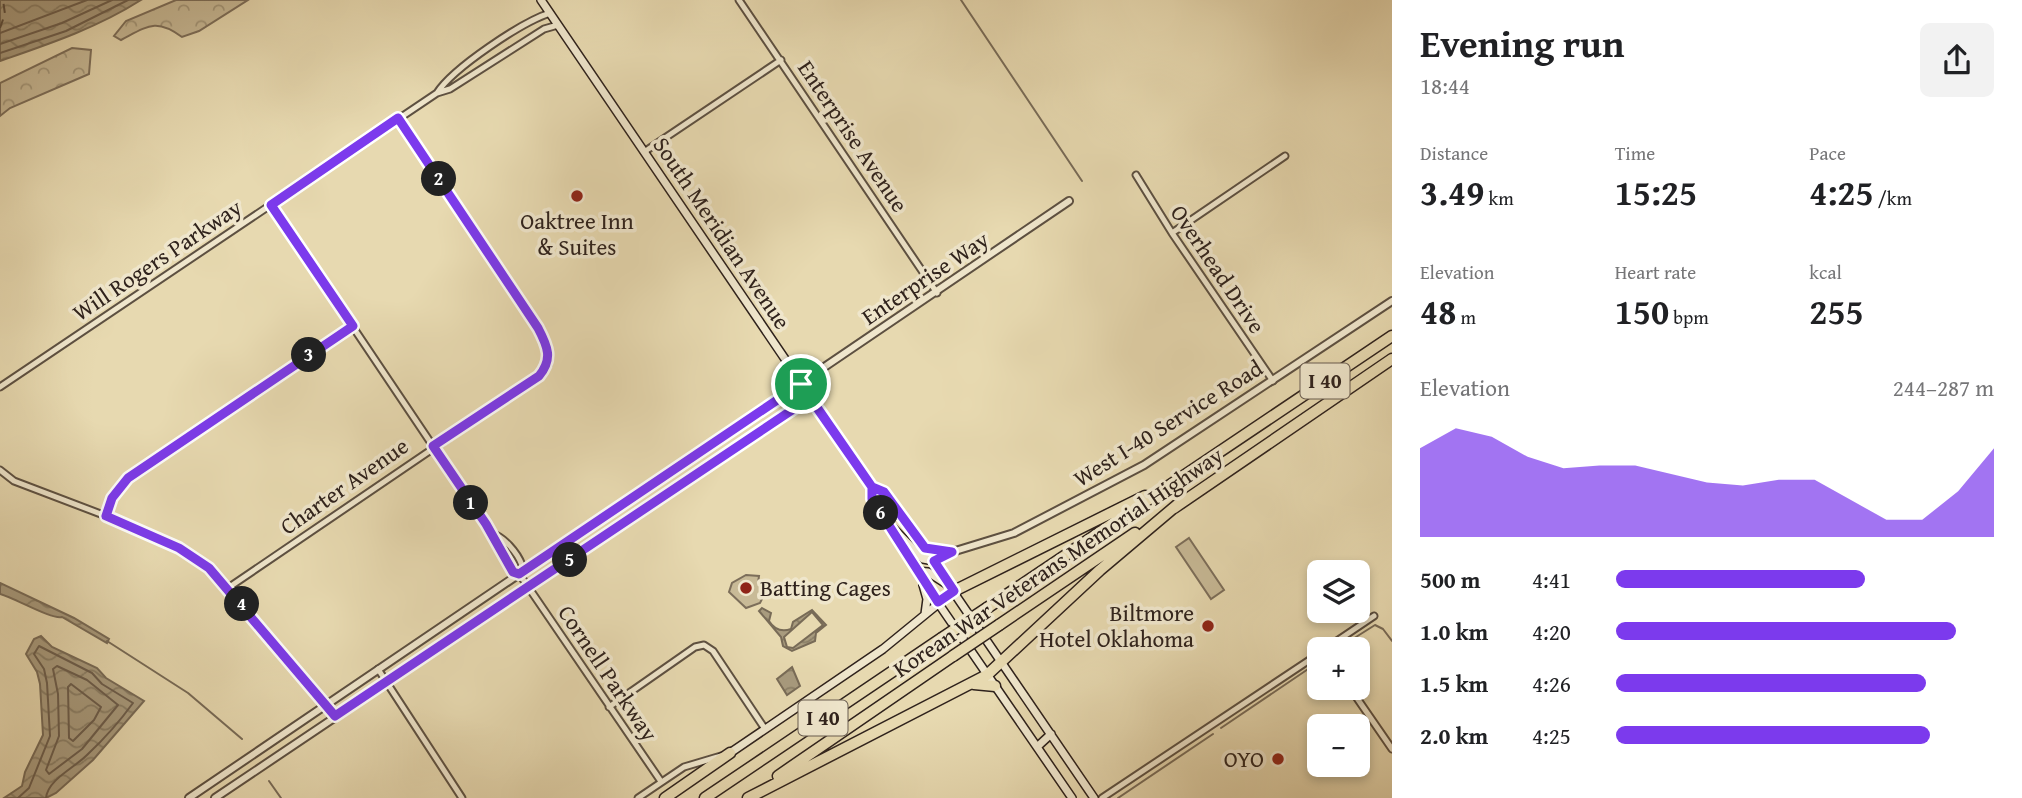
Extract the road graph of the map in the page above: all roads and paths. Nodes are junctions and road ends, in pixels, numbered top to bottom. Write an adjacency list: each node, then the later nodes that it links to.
1 (541, 0): 3 (main road, South Meridian Avenue)
2 (739, 0): 8 (street, Enterprise Avenue)
3 (550, 13): 4 (main road, South Meridian Avenue); 5 (street, Will Rogers Parkway)
4 (558, 25): 6 (street, Will Rogers Parkway); 12 (main road, South Meridian Avenue)
5 (495, 45): 6 (street); 7 (street, Will Rogers Parkway)
6 (502, 57): 9 (street, Will Rogers Parkway)
7 (476, 58): 9 (street); 10 (street, Will Rogers Parkway)
8 (781, 60): 12 (street); 18 (street, Enterprise Avenue)
9 (484, 69): 10 (street, Will Rogers Parkway)
10 (437, 93): 11 (street, Will Rogers Parkway)
11 (398, 118): 16 (street, Will Rogers Parkway); 29 (street, Charter Avenue)
12 (643, 152): 24 (main road, South Meridian Avenue)
13 (1285, 156): 17 (street)
14 (1136, 175): 17 (street, Overhead Drive)
15 (1069, 201): 18 (street, Enterprise Way)
16 (271, 205): 20 (street, Cornell Parkway); 25 (street, Will Rogers Parkway)
17 (1172, 233): 23 (street, Overhead Drive)
18 (937, 293): 24 (street, Enterprise Way)
19 (1392, 301): 23 (street, West I-40 Service Road)
20 (353, 326): 29 (street, Cornell Parkway); 34 (street)
21 (1392, 336): 31 (highway, Korean War Veterans Memorial Highway / I 40)
22 (1392, 359): 33 (highway, Korean War Veterans Memorial Highway / I 40)
23 (1273, 381): 38 (street, West I-40 Service Road)
24 (801, 384): 26 (main road, South Meridian Avenue); 27 (street, Enterprise Way)
25 (0, 387)
26 (810, 398): 28 (street); 32 (main road, South Meridian Avenue)
27 (764, 409): 28 (street); 41 (street, Enterprise Way)
28 (774, 422): 44 (street)
29 (433, 446): 36 (street, Cornell Parkway); 43 (street, Charter Avenue)
30 (0, 470): 34 (street)
31 (1174, 482): 45 (highway); 72 (highway, Korean War Veterans Memorial Highway / I 40, bridge)
32 (872, 487): 35 (main road, South Meridian Avenue); 37 (main road, South Meridian Avenue)
33 (1177, 505): 50 (highway); 73 (highway, Korean War Veterans Memorial Highway / I 40, bridge)
34 (106, 516): 43 (street)
35 (889, 526): 39 (main road); 40 (main road, South Meridian Avenue)
36 (491, 533): 41 (street, Cornell Parkway); 41 (street)
37 (925, 548): 38 (street, West I-40 Service Road); 39 (main road, South Meridian Avenue)
38 (952, 552): 39 (street, West I-40 Service Road)
39 (934, 561): 45 (main road, South Meridian Avenue)
40 (917, 571): 42 (main road, South Meridian Avenue); 45 (main road)
41 (518, 573): 44 (street, Cornell Parkway); 52 (street, Enterprise Way)
42 (923, 581): 46 (main road, South Meridian Avenue); 47 (main road)
43 (228, 587): 58 (street)
44 (528, 588): 54 (street); 59 (street, Cornell Parkway)
45 (953, 589): 46 (main road); 50 (main road, South Meridian Avenue)
46 (938, 602): 47 (main road); 53 (main road, South Meridian Avenue)
47 (925, 614): 61 (main road)
48 (1374, 616): 49 (street)
49 (1343, 637)
50 (1003, 662): 53 (highway); 62 (main road, South Meridian Avenue)
51 (1307, 662): 76 (street)
52 (378, 669): 54 (street); 58 (street, Enterprise Way)
53 (987, 675): 55 (highway); 56 (main road, South Meridian Avenue)
54 (387, 683): 60 (street); 69 (street)
55 (970, 685): 56 (highway); 73 (highway)
56 (995, 686): 63 (main road, South Meridian Avenue)
57 (1358, 700): 64 (street)
58 (325, 705): 60 (street); 67 (street, Enterprise Way)
59 (609, 707): 61 (street); 66 (street, Cornell Parkway)
60 (335, 716): 68 (street)
61 (765, 729): 65 (main road)
62 (1051, 734): 63 (main road); 75 (main road, South Meridian Avenue)
63 (1037, 747): 74 (main road, South Meridian Avenue)
64 (1392, 749)
65 (730, 753): 66 (street); 71 (highway)
66 (660, 780): 70 (street)
67 (189, 798)
68 (215, 798)
69 (462, 798)
70 (638, 798)
71 (665, 798)
72 (705, 798)
73 (747, 798)
74 (1072, 798)
75 (1094, 798)
76 (1102, 798)

